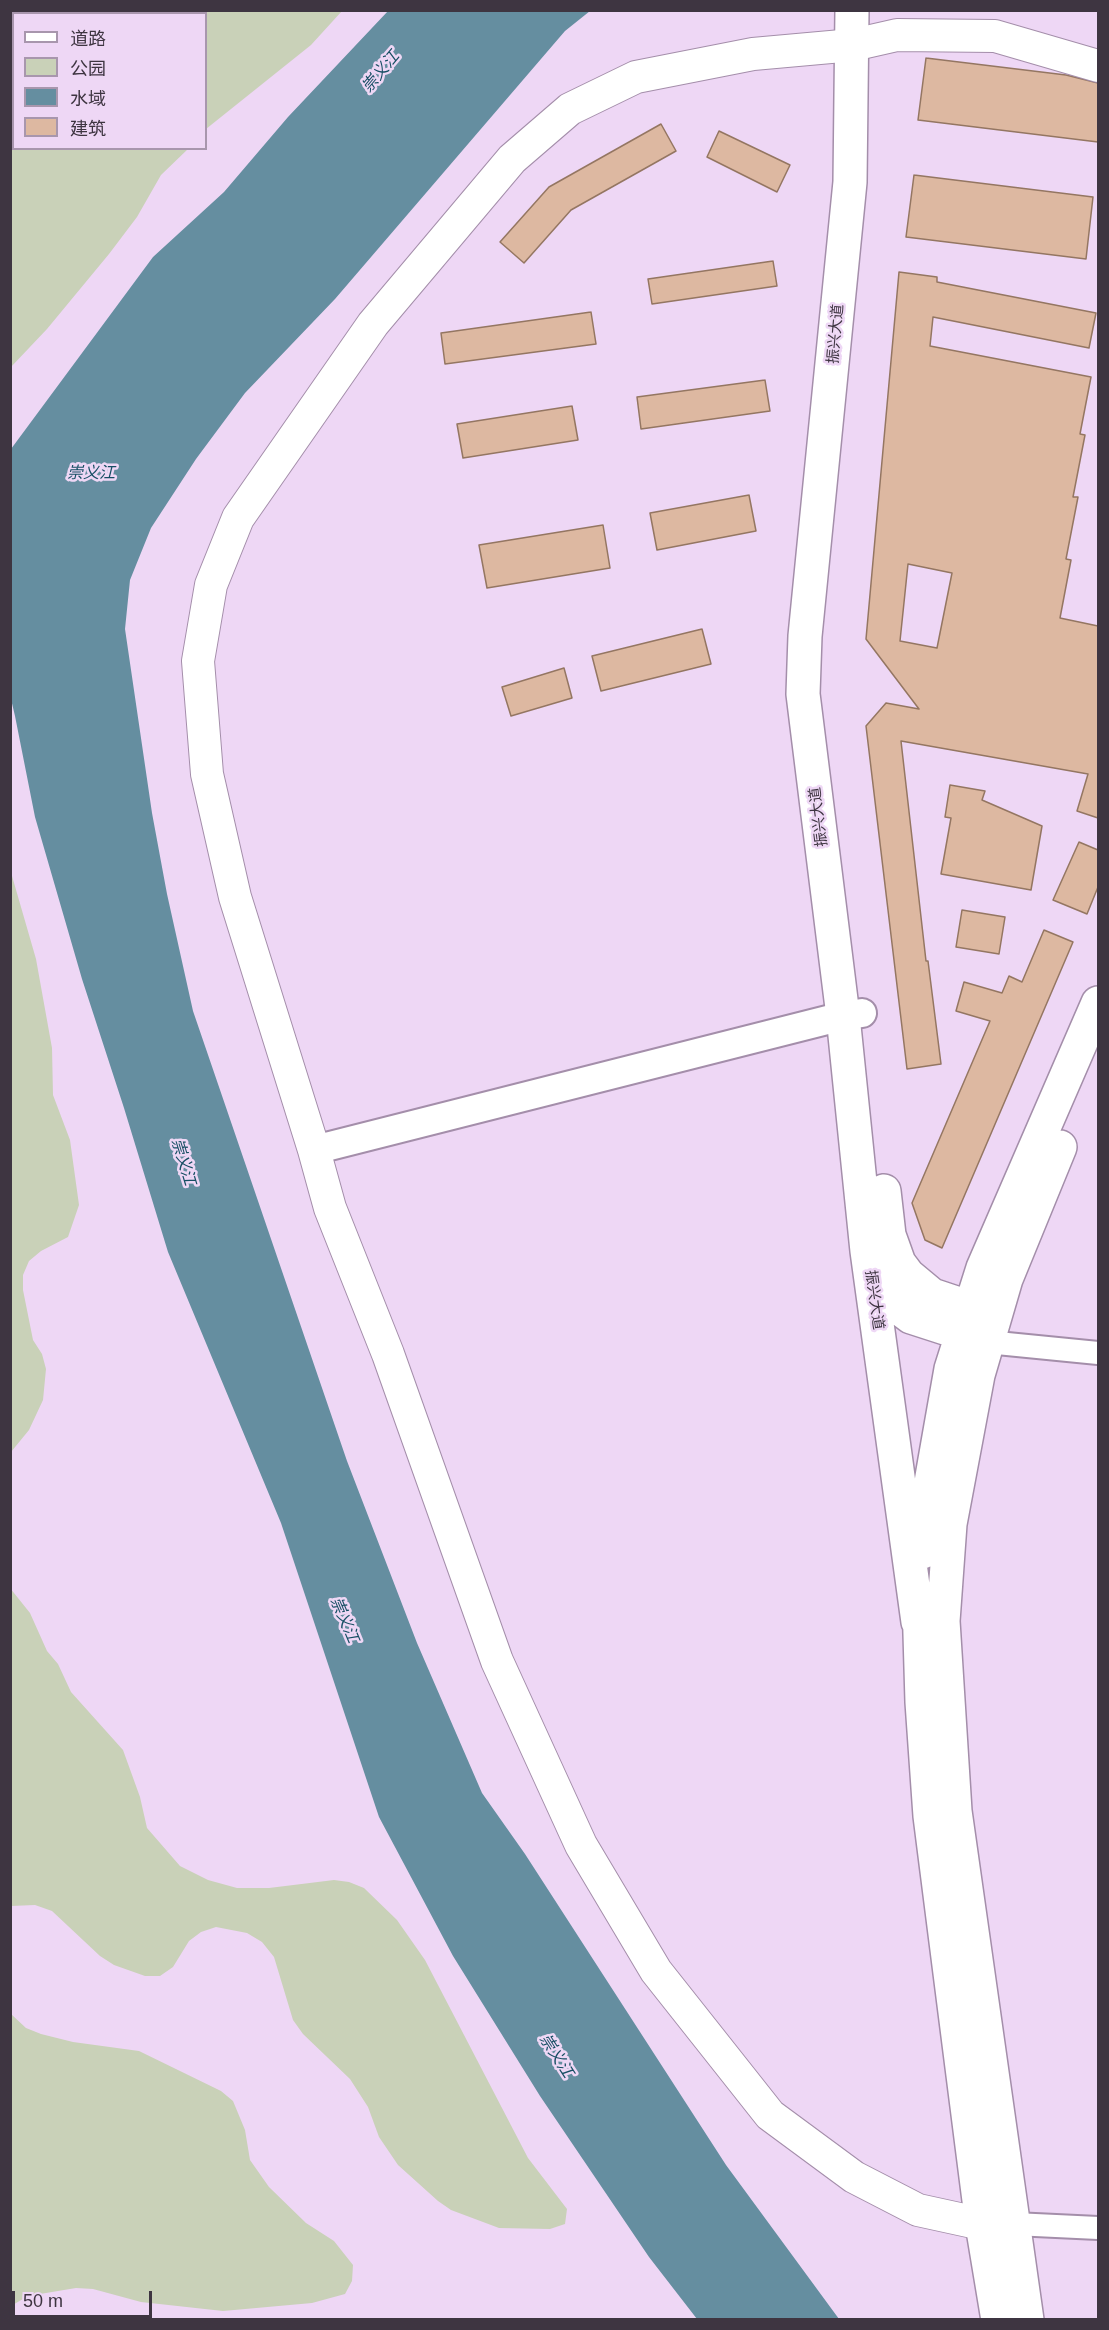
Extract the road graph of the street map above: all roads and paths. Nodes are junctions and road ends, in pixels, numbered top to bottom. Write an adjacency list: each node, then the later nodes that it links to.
1 (852, 10): 2 (main road, 振兴大道)
2 (866, 32): 3 (main road); 5 (main road, 振兴大道); 7 (main road)
3 (1098, 66)
4 (1098, 1003): 9 (main road)
5 (853, 1014): 7 (street); 8 (main road, 振兴大道)
6 (1098, 1058): 9 (main road)
7 (314, 1150): 12 (main road)
8 (878, 1243): 9 (main road); 11 (main road, 振兴大道)
9 (978, 1325): 10 (street); 11 (main road); 12 (main road)
10 (1098, 1353)
11 (918, 1622): 12 (main road)
12 (998, 2224): 13 (street); 14 (main road); 15 (main road)
13 (1098, 2228)
14 (998, 2319)
15 (1027, 2319)

